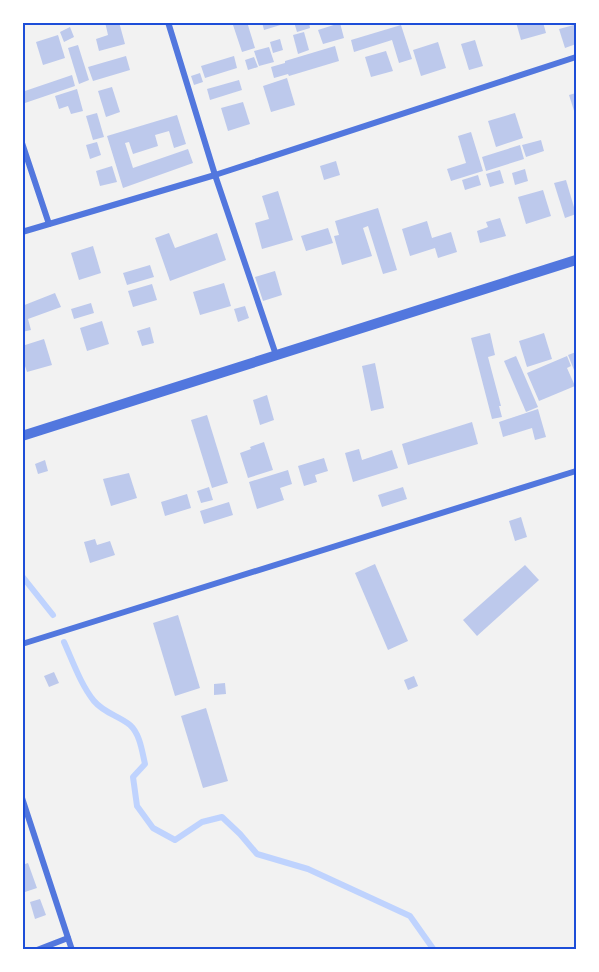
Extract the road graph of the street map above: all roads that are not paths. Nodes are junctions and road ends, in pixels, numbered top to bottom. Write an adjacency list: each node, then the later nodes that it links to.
1 (168, 22): 4 (street)
2 (576, 57): 4 (street)
3 (22, 143): 5 (street)
4 (215, 175): 5 (street); 8 (street)
5 (49, 224): 6 (street)
6 (22, 232)
7 (576, 260): 8 (street)
8 (276, 355): 9 (street)
9 (22, 435)
10 (576, 471): 11 (street)
11 (22, 644)
12 (23, 801): 13 (street)
13 (68, 938): 14 (street); 15 (street)
14 (37, 950)
15 (72, 950)

